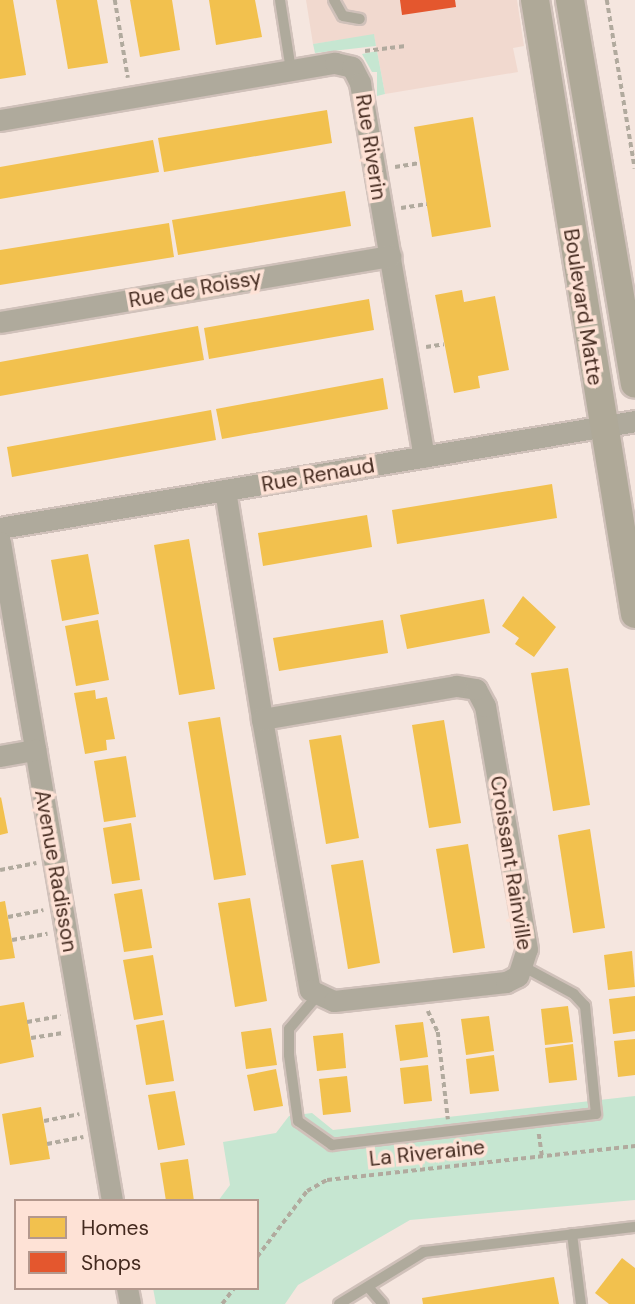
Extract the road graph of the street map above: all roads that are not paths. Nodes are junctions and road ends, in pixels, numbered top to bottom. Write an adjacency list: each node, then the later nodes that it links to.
1 (280, 0): 6 (lane)
2 (334, 0): 5 (lane)
3 (535, 0): 12 (main road, Boulevard Matte)
4 (570, 0): 10 (main road, Boulevard Matte)
5 (360, 19)
6 (291, 70): 7 (street, Rue Riverin); 8 (street, Rue Riverin)
7 (0, 120)
8 (390, 256): 9 (street, Rue de Roissy); 13 (street, Rue Riverin)
9 (0, 322)
10 (635, 384)
11 (635, 421): 12 (street, Rue Renaud)
12 (603, 427): 13 (street, Rue Renaud); 17 (main road, Boulevard Matte)
13 (424, 457): 14 (street, Rue Renaud)
14 (225, 490): 15 (street, Rue Renaud); 18 (street)
15 (0, 528)
16 (0, 542): 19 (street, Avenue Radisson)
17 (635, 614)
18 (262, 719): 21 (street, Croissant Rainville); 22 (street)
19 (35, 750): 20 (street); 23 (street, Avenue Radisson)
20 (0, 756)
21 (524, 967): 22 (street, Croissant Rainville); 22 (lane)
22 (317, 996)
23 (112, 1199)
24 (635, 1227): 25 (lane)
25 (572, 1234): 26 (lane); 29 (lane)
26 (369, 1288): 27 (lane); 28 (lane)
27 (339, 1304)
28 (383, 1304)
29 (581, 1304)

